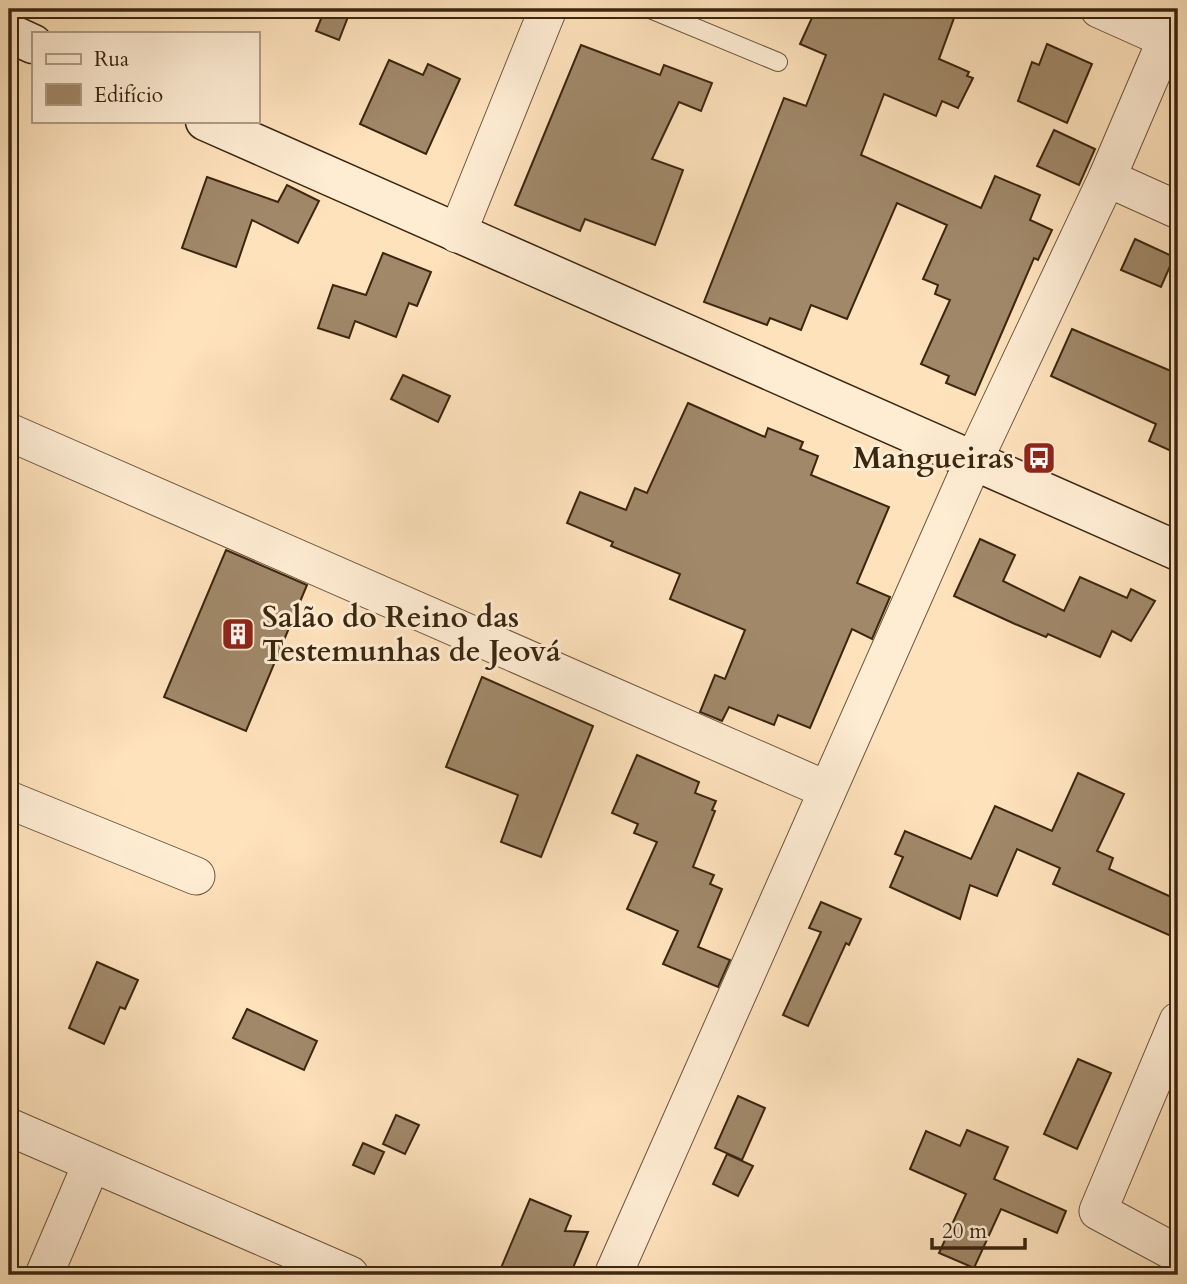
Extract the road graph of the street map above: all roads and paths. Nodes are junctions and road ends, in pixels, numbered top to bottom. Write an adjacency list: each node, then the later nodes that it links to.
1 (548, 9): 11 (street)
2 (650, 9): 7 (lane)
3 (1100, 9): 4 (street)
4 (1172, 25): 9 (street)
5 (9, 33): 6 (street)
6 (32, 44)
7 (778, 62)
8 (207, 122): 11 (street)
9 (1107, 178): 10 (street); 13 (street)
10 (1178, 210)
11 (457, 234): 13 (street)
12 (9, 432): 15 (street)
13 (974, 462): 14 (street); 15 (street)
14 (1178, 551)
15 (827, 790): 24 (street)
16 (9, 800): 17 (street)
17 (196, 876)
18 (1178, 1021): 21 (street)
19 (9, 1128): 20 (street)
20 (91, 1164): 22 (street); 23 (street)
21 (1178, 1254)
22 (44, 1275)
23 (349, 1275)
24 (613, 1275)

